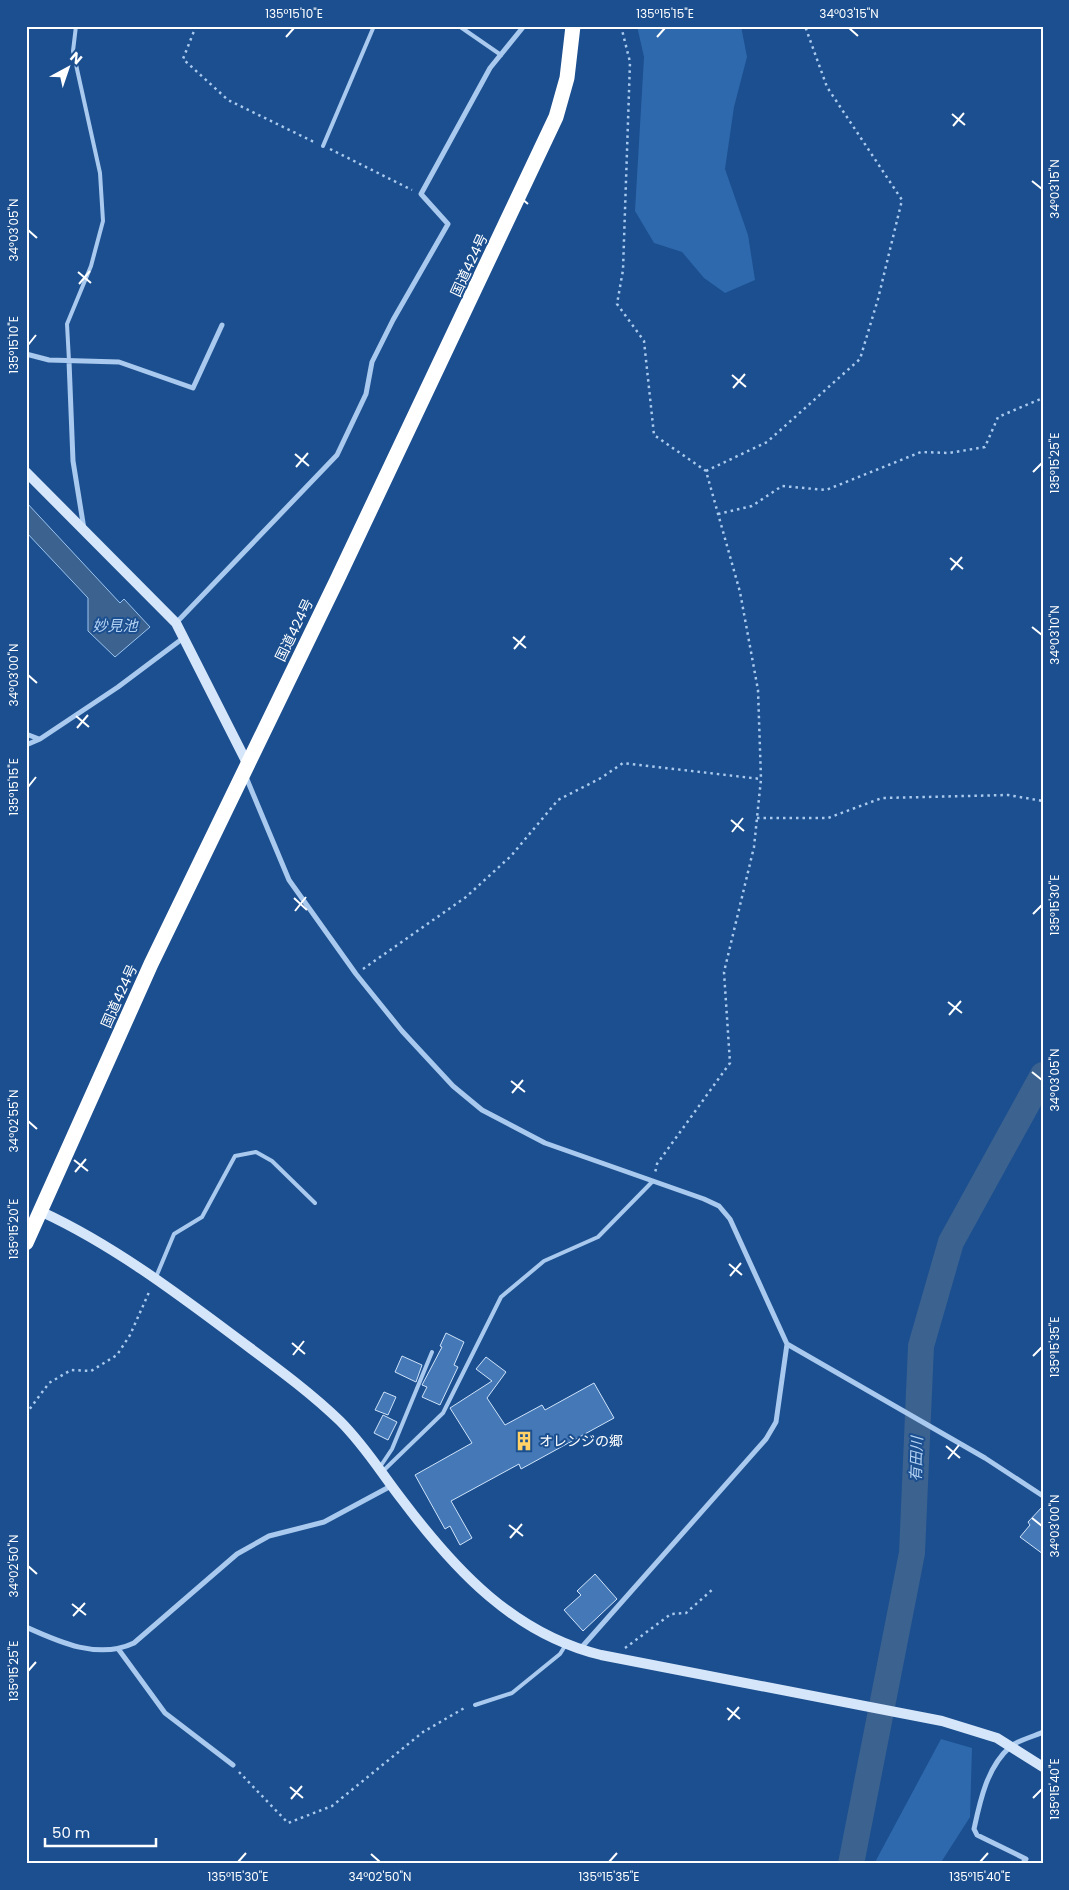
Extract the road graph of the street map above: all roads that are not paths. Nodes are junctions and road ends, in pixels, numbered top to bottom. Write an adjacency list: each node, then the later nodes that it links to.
1 (76, 26): 10 (lane)
2 (374, 26): 7 (lane)
3 (459, 26): 6 (lane)
4 (524, 26): 6 (street)
5 (573, 26): 18 (highway, 国道424号)
6 (501, 55): 13 (street)
7 (323, 146)
8 (222, 324): 10 (street)
9 (26, 354): 10 (street)
10 (69, 361): 12 (street)
11 (26, 472): 12 (street)
12 (85, 532): 13 (street)
13 (176, 623): 14 (street)
14 (182, 639): 16 (street); 18 (street)
15 (26, 734): 16 (street)
16 (40, 739): 17 (street)
17 (26, 745)
18 (245, 767): 19 (street); 21 (highway, 国道424号)
19 (652, 1182): 24 (street); 26 (lane)
20 (315, 1203): 23 (lane)
21 (42, 1212): 22 (highway, 国道424号); 23 (street)
22 (26, 1243)
23 (155, 1279): 26 (street)
24 (787, 1344): 28 (street); 32 (street)
25 (432, 1352): 26 (lane)
26 (381, 1469): 27 (street)
27 (391, 1486): 30 (street); 31 (street)
28 (1043, 1496)
29 (26, 1627): 31 (street)
30 (565, 1646): 32 (street); 33 (lane)
31 (119, 1650): 36 (street)
32 (579, 1650): 35 (street)
33 (475, 1705)
34 (1043, 1732): 35 (street)
35 (1011, 1746): 37 (street); 38 (street)
36 (233, 1765)
37 (1043, 1767)
38 (1022, 1864)

